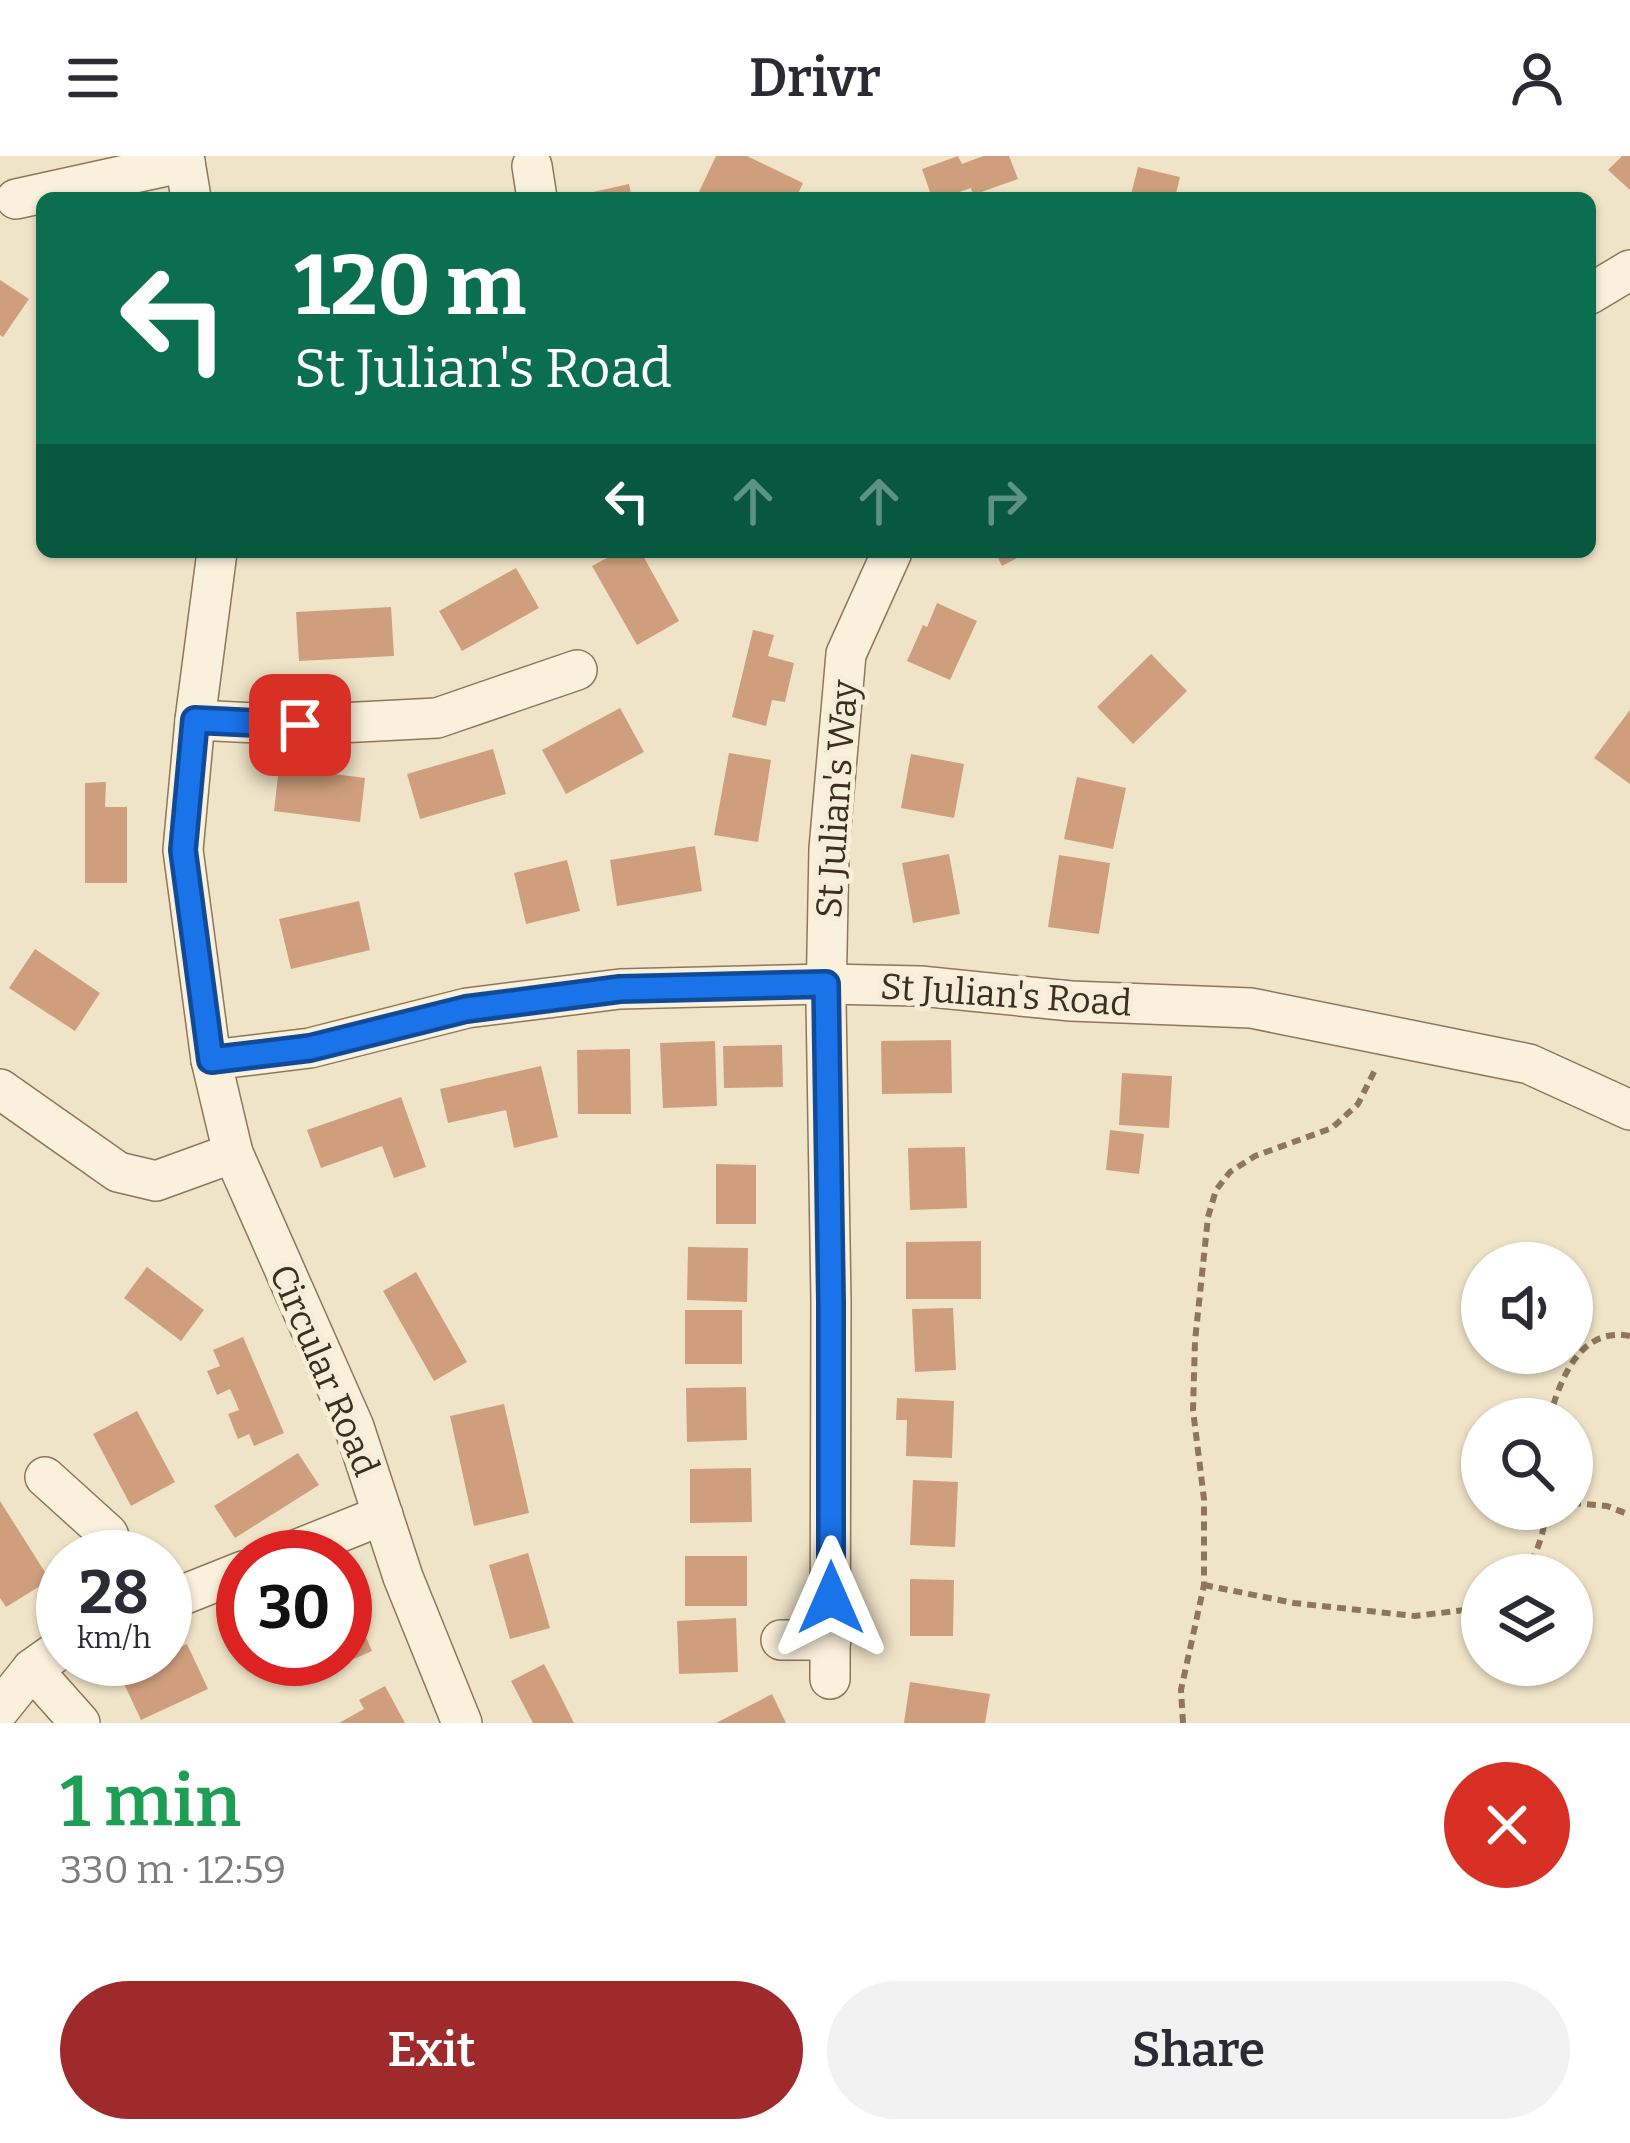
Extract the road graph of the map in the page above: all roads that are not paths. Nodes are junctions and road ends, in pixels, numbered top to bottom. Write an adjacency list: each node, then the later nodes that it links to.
1 (186, 172): 2 (street)
2 (60, 192)
3 (36, 196): 4 (street)
4 (16, 199)
5 (1630, 270): 6 (street)
6 (1596, 290)
7 (216, 558): 10 (street)
8 (889, 558): 11 (street, St Julian's Way)
9 (577, 670): 10 (street)
10 (195, 720): 12 (street)
11 (826, 984): 12 (street, St Julian's Road); 14 (street, St Julian's Road); 20 (street, St Julian's Way)
12 (211, 1060): 15 (street, Circular Road)
13 (0, 1089): 15 (street)
14 (1630, 1110)
15 (233, 1153): 17 (street, Circular Road)
16 (45, 1477): 18 (street)
17 (383, 1515): 19 (street); 25 (street, Circular Road)
18 (104, 1530)
19 (346, 1530)
20 (781, 1640)
21 (36, 1671): 23 (street)
22 (62, 1686): 24 (street)
23 (0, 1709)
24 (80, 1723)
25 (462, 1723)

